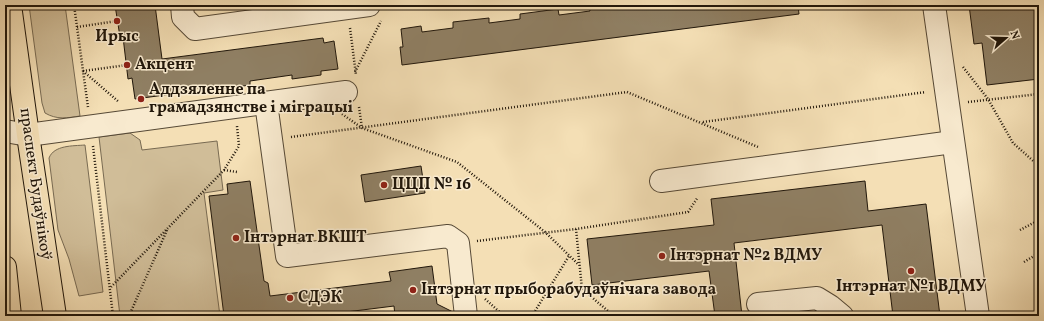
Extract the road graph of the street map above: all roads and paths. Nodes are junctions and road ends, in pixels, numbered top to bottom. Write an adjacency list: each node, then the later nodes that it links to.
1 (10, 5): 25 (main road, праспект Будаўнікоў)
2 (74, 5): 8 (path)
3 (182, 5): 6 (street)
4 (400, 5): 6 (path)
5 (934, 5): 16 (street)
6 (377, 9): 12 (path); 12 (path)
7 (117, 21): 8 (path)
8 (77, 27): 11 (path)
9 (961, 64): 17 (path)
10 (127, 65): 11 (path)
11 (83, 71): 20 (path); 22 (path)
12 (356, 72): 13 (path); 13 (path)
13 (353, 90): 15 (street); 23 (path)
14 (1039, 94): 17 (path)
15 (317, 96): 18 (street); 23 (path)
16 (947, 97): 17 (path); 21 (path); 27 (street)
17 (988, 99): 29 (path)
18 (266, 102): 19 (street); 26 (street)
19 (234, 107): 20 (street); 30 (path)
20 (138, 120): 22 (street)
21 (702, 122): 23 (path); 28 (path)
22 (91, 126): 25 (street); 45 (path)
23 (362, 128): 26 (path); 38 (path)
24 (5, 131): 25 (street)
25 (28, 135): 48 (main road, праспект Будаўнікоў)
26 (271, 140): 39 (street)
27 (953, 142): 32 (street); 55 (street)
28 (760, 147)
29 (1039, 166)
30 (224, 170): 31 (path); 35 (path)
31 (237, 172)
32 (661, 181)
33 (702, 191): 36 (path)
34 (1039, 220): 37 (path)
35 (168, 228): 45 (path); 50 (path)
36 (576, 229): 38 (path); 43 (path)
37 (1020, 230)
38 (545, 232): 39 (path); 41 (path)
39 (458, 243): 51 (street)
40 (1039, 253): 42 (path)
41 (569, 256): 43 (path); 52 (path)
42 (1024, 262)
43 (579, 265): 53 (path)
44 (5, 268): 47 (main road)
45 (110, 287): 49 (path)
46 (758, 304): 54 (street)
47 (10, 316)
48 (55, 316)
49 (113, 316)
50 (129, 316)
51 (466, 316)
52 (532, 316)
53 (614, 316)
54 (842, 316)
55 (978, 316)

